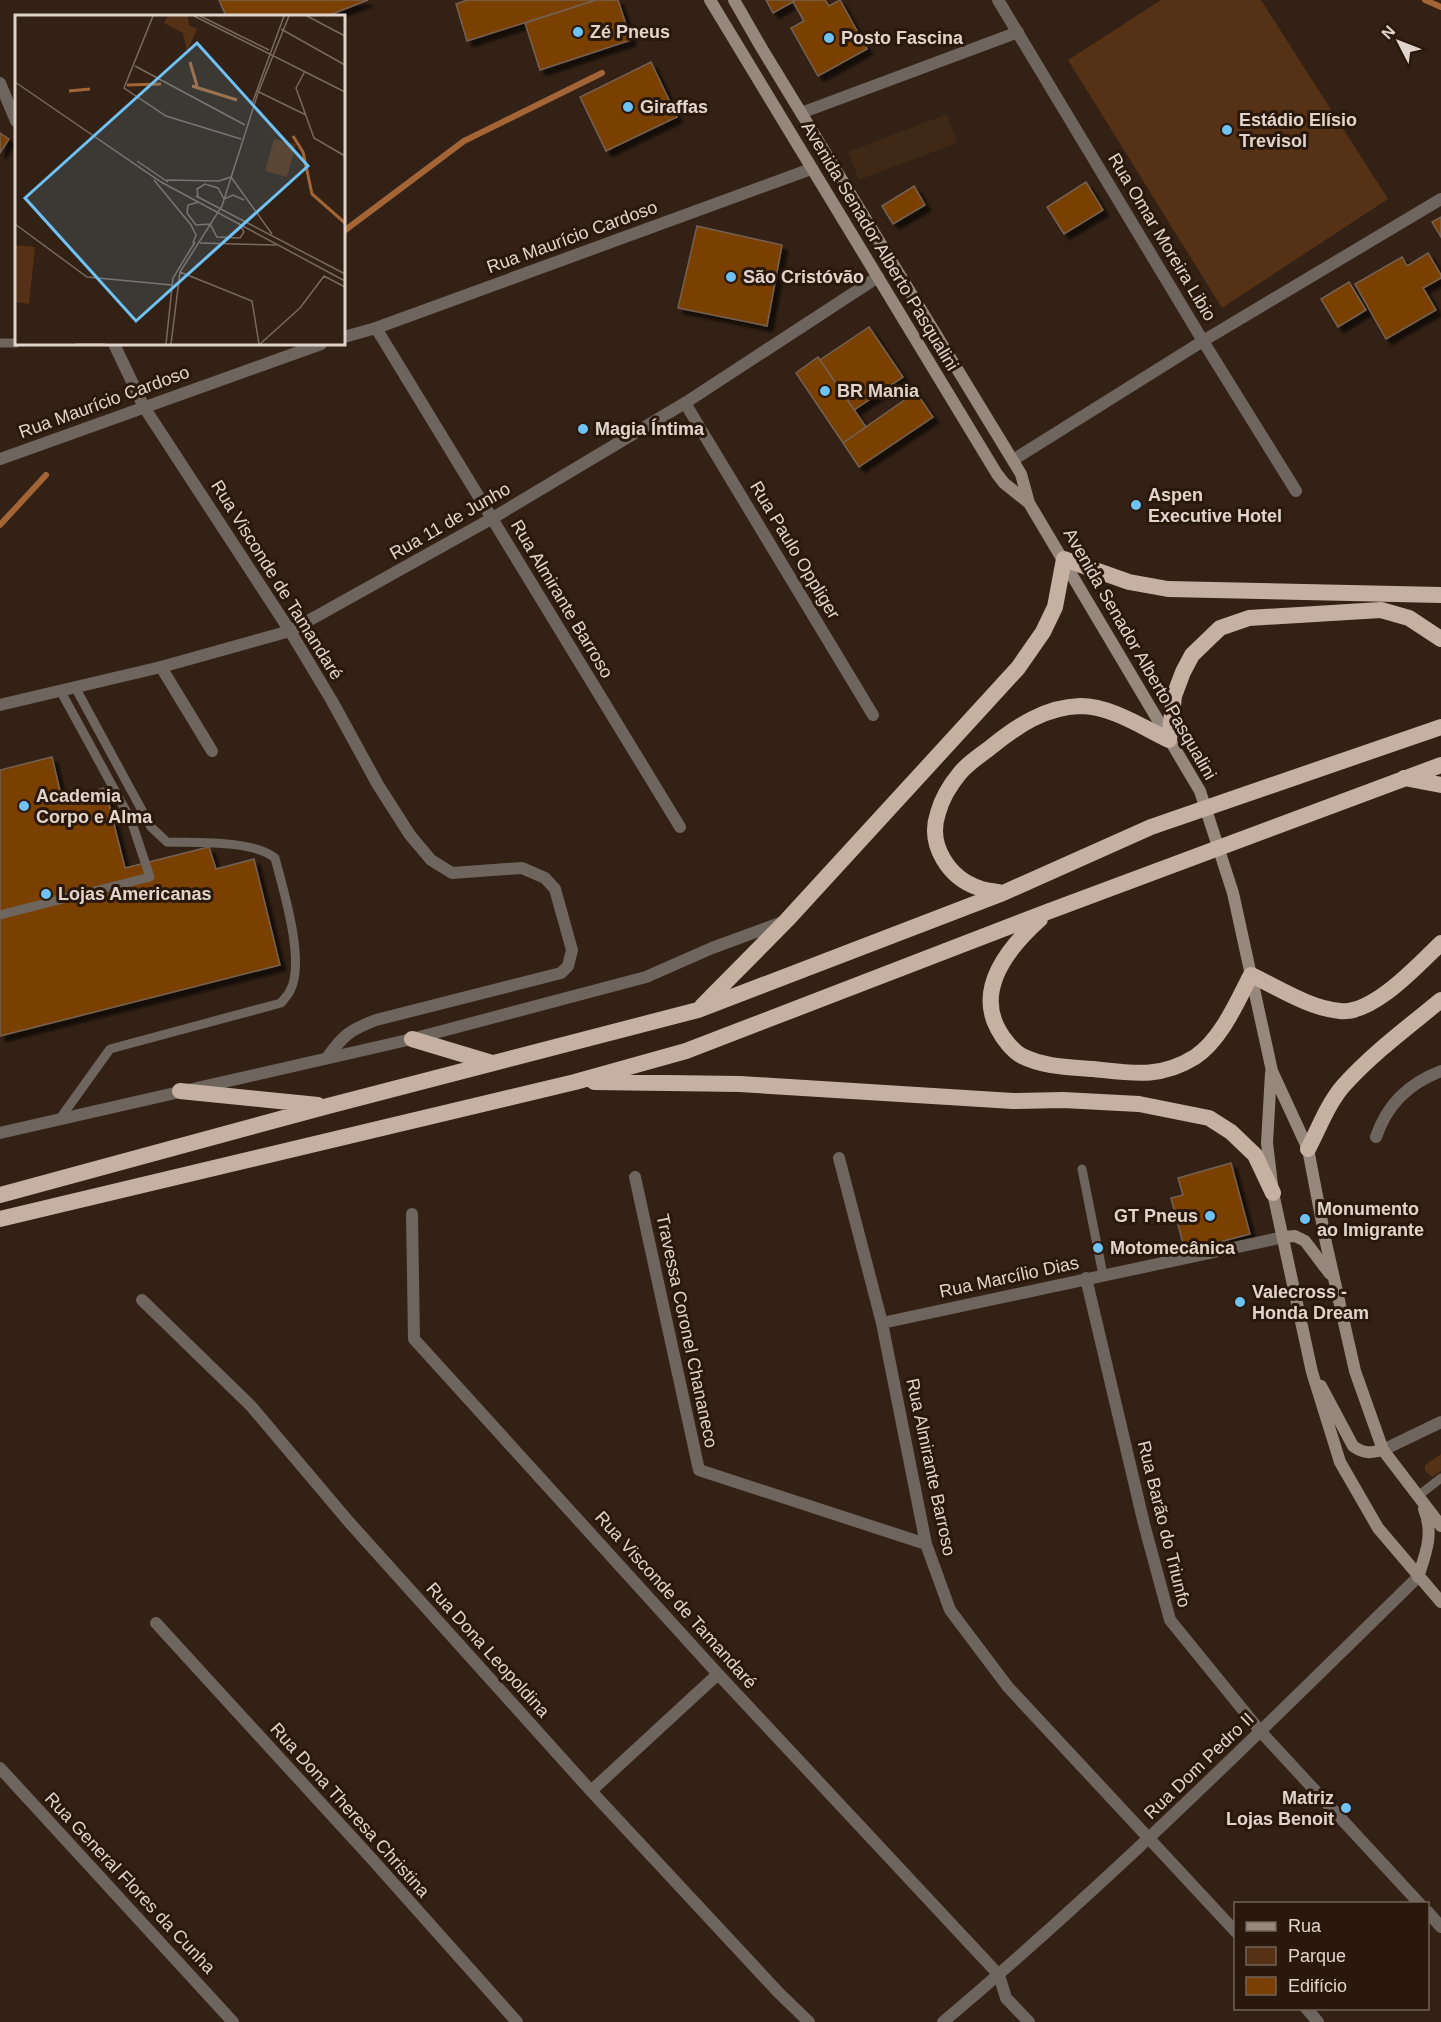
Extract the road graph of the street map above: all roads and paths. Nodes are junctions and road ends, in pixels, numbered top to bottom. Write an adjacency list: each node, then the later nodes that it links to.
1 (710, 0): 8 (main road, Avenida Senador Alberto Pasqualini)
2 (734, 0): 6 (main road, Avenida Senador Alberto Pasqualini)
3 (998, 0): 4 (street, Rua Omar Moreira Libio)
4 (1018, 33): 6 (street); 13 (street, Rua Omar Moreira Libio)
5 (0, 83): 7 (street)
6 (801, 113): 19 (main road, Avenida Senador Alberto Pasqualini)
7 (15, 119)
8 (811, 169): 10 (main road, Avenida Senador Alberto Pasqualini); 11 (street, Rua Maurício Cardoso)
9 (1441, 199): 13 (street)
10 (878, 278): 16 (street, Rua 11 de Junho); 21 (main road, Avenida Senador Alberto Pasqualini)
11 (376, 328): 12 (street, Rua Maurício Cardoso); 22 (street, Rua Almirante Barroso)
12 (345, 337)
13 (1203, 341): 19 (street); 20 (street, Rua Omar Moreira Libio)
14 (114, 345): 17 (street, Rua Visconde de Tamandaré)
15 (318, 345): 17 (street, Rua Maurício Cardoso)
16 (686, 404): 22 (street, Rua 11 de Junho); 31 (street, Rua Paulo Oppliger)
17 (144, 407): 18 (street, Rua Maurício Cardoso); 25 (street, Rua Visconde de Tamandaré)
18 (0, 459)
19 (1013, 460): 21 (main road, Avenida Senador Alberto Pasqualini)
20 (1296, 491)
21 (1029, 502): 23 (main road, Avenida Senador Alberto Pasqualini)
22 (491, 519): 25 (street, Rua 11 de Junho); 38 (street, Rua Almirante Barroso)
23 (1064, 559): 24 (highway); 33 (main road, Avenida Senador Alberto Pasqualini); 42 (highway)
24 (1441, 595)
25 (290, 631): 27 (street, Rua 11 de Junho); 48 (street, Rua Visconde de Tamandaré)
26 (1441, 639): 33 (highway)
27 (161, 667): 28 (street, Rua 11 de Junho); 34 (street)
28 (75, 687): 29 (street, Rua 11 de Junho); 55 (lane)
29 (60, 690): 30 (street, Rua 11 de Junho); 41 (lane)
30 (0, 705)
31 (873, 715)
32 (1438, 726): 39 (highway)
33 (1169, 740): 39 (highway); 44 (main road, Avenida Senador Alberto Pasqualini)
34 (212, 751)
35 (1441, 765): 36 (highway)
36 (1403, 778): 37 (highway); 40 (highway)
37 (1441, 785)
38 (680, 827)
39 (1003, 893): 46 (highway)
40 (1047, 912): 44 (highway); 52 (highway)
41 (0, 915)
42 (787, 920): 46 (highway); 47 (street)
43 (1441, 943): 44 (highway)
44 (1251, 975): 50 (main road, Avenida Senador Alberto Pasqualini)
45 (1441, 1000): 58 (highway)
46 (698, 1010): 49 (highway)
47 (412, 1039): 48 (street); 49 (highway)
48 (327, 1058): 53 (street)
49 (493, 1063): 54 (highway)
50 (1272, 1071): 58 (main road, Avenida Senador Alberto Pasqualini); 62 (main road, Avenida Senador Alberto Pasqualini)
51 (1441, 1071): 57 (street)
52 (575, 1082): 62 (highway); 65 (highway)
53 (180, 1091): 54 (highway); 55 (street)
54 (328, 1106): 63 (highway)
55 (59, 1120): 56 (street)
56 (0, 1133)
57 (1376, 1137)
58 (1308, 1149): 69 (main road, Avenida Senador Alberto Pasqualini)
59 (839, 1158): 71 (street, Rua Almirante Barroso)
60 (1082, 1169): 67 (lane)
61 (635, 1177): 78 (street, Travessa Coronel Chananeco)
62 (1273, 1193): 66 (main road, Avenida Senador Alberto Pasqualini)
63 (0, 1195)
64 (412, 1214): 82 (street, Rua Visconde de Tamandaré)
65 (0, 1219)
66 (1284, 1237): 67 (street, Rua Marcílio Dias); 69 (main road); 72 (main road, Avenida Senador Alberto Pasqualini)
67 (1103, 1275): 68 (street, Rua Marcílio Dias)
68 (1086, 1278): 71 (street, Rua Marcílio Dias); 83 (street, Rua Barão do Triunfo)
69 (1335, 1283): 74 (main road, Avenida Senador Alberto Pasqualini)
70 (142, 1300): 85 (street, Rua Dona Leopoldina)
71 (882, 1323): 78 (street, Rua Almirante Barroso)
72 (1312, 1372): 74 (main road); 79 (main road, Avenida Senador Alberto Pasqualini)
73 (1441, 1422): 74 (street)
74 (1383, 1450): 76 (main road, Avenida Senador Alberto Pasqualini)
75 (1441, 1478): 76 (lane)
76 (1419, 1497): 77 (main road, Avenida Senador Alberto Pasqualini); 79 (main road)
77 (1441, 1526)
78 (926, 1544): 86 (street, Rua Almirante Barroso)
79 (1418, 1577): 80 (main road, Avenida Senador Alberto Pasqualini); 83 (street, Rua Dom Pedro II)
80 (1441, 1602)
81 (156, 1623): 94 (street, Rua Dona Theresa Christina)
82 (718, 1674): 85 (street); 91 (street, Rua Visconde de Tamandaré)
83 (1261, 1731): 86 (street, Rua Dom Pedro II); 87 (street, Rua Barão do Triunfo)
84 (0, 1768): 93 (street, Rua General Flores da Cunha)
85 (591, 1791): 95 (street, Rua Dona Leopoldina)
86 (1149, 1838): 90 (street, Rua Almirante Barroso); 91 (street, Rua Dom Pedro II)
87 (1417, 1902)
88 (1429, 1913): 89 (street)
89 (1441, 1927)
90 (1234, 1930)
91 (999, 1975): 96 (street, Rua Dom Pedro II); 97 (street)
92 (1308, 2010): 98 (street)
93 (233, 2022)
94 (517, 2022)
95 (809, 2022)
96 (943, 2022)
97 (1029, 2022)
98 (1318, 2022)

